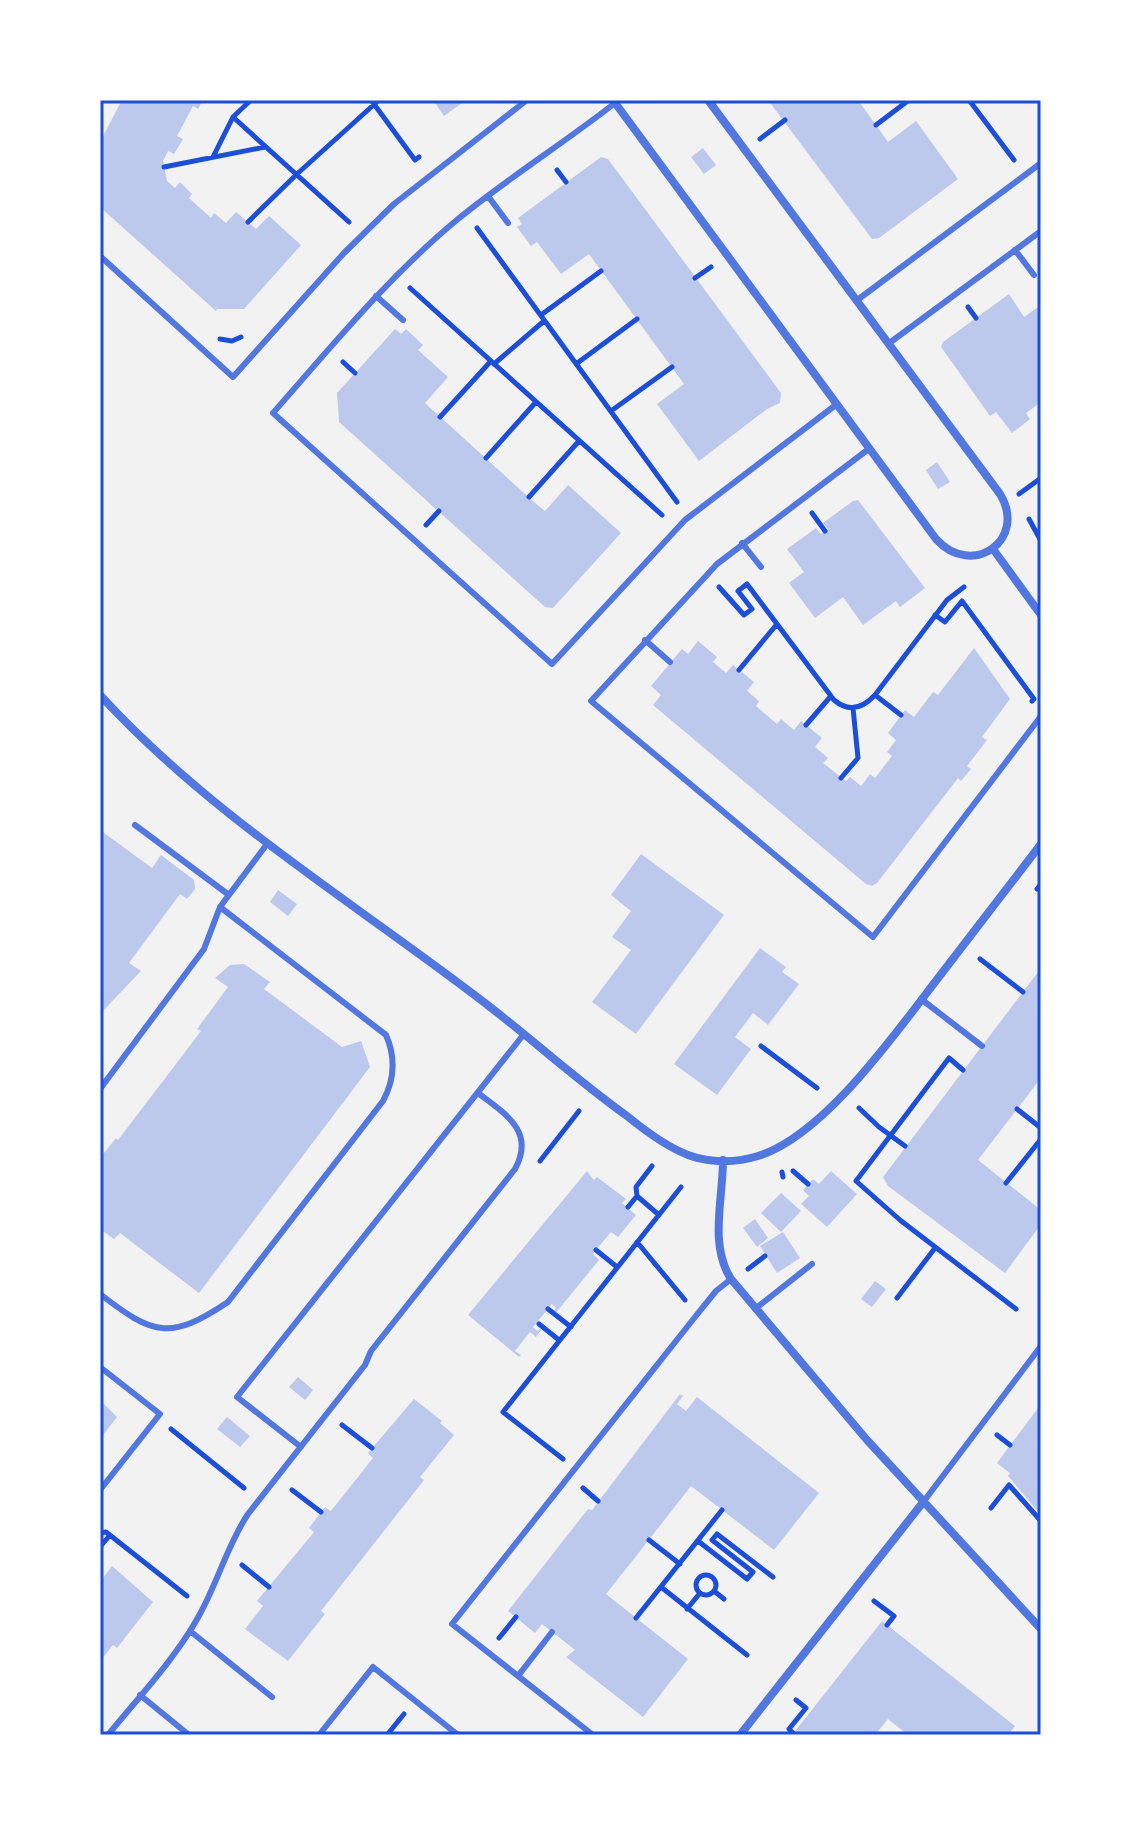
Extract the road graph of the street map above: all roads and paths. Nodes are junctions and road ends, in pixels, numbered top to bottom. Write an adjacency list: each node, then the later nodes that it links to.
1 (251, 100): 8 (path)
2 (527, 100): 32 (lane)
3 (708, 100): 40 (street)
4 (909, 100): 10 (path)
5 (969, 100): 16 (path)
6 (374, 101): 13 (path); 20 (path)
7 (614, 102): 23 (lane); 58 (street)
8 (233, 117): 12 (path); 14 (path)
9 (785, 120): 11 (path)
10 (876, 125)
11 (757, 141)
12 (266, 146): 14 (path); 20 (path)
13 (427, 151)
14 (213, 157): 18 (path)
15 (567, 160): 19 (path)
16 (1014, 160)
17 (1041, 163): 40 (lane)
18 (164, 167)
19 (556, 169): 21 (path); 22 (path)
20 (297, 174): 25 (path); 29 (path)
21 (545, 177)
22 (566, 182)
23 (488, 196): 24 (lane); 39 (lane)
24 (499, 211): 26 (lane); 27 (path)
25 (248, 222)
26 (508, 223)
27 (477, 228): 30 (path); 43 (path)
28 (1041, 231): 31 (lane)
29 (339, 233)
30 (469, 235)
31 (1015, 250): 35 (lane); 49 (lane)
32 (100, 256)
33 (710, 267): 36 (path)
34 (601, 271): 43 (path)
35 (1034, 275)
36 (695, 278)
37 (418, 279): 38 (path)
38 (410, 288): 42 (path); 52 (path)
39 (376, 296): 42 (lane); 58 (lane)
40 (856, 301): 49 (street)
41 (967, 306): 44 (path)
42 (391, 309): 46 (lane)
43 (542, 318): 52 (path); 53 (path)
44 (976, 318)
45 (637, 319): 53 (path)
46 (403, 320)
47 (247, 334): 48 (path)
48 (213, 335)
49 (888, 344): 78 (street)
50 (352, 351): 51 (path)
51 (343, 362): 55 (path); 56 (path)
52 (492, 363): 57 (path); 60 (path)
53 (576, 364): 59 (path)
54 (672, 367): 59 (path)
55 (333, 373)
56 (355, 373)
57 (536, 402): 61 (path); 63 (path)
58 (837, 404): 62 (street)
59 (611, 411): 68 (path)
60 (440, 417)
61 (579, 441): 67 (path); 72 (path)
62 (870, 448): 77 (lane); 78 (street)
63 (486, 458)
64 (1041, 478): 65 (path)
65 (1022, 492)
66 (685, 495): 68 (path)
67 (529, 497)
68 (677, 502): 72 (path)
69 (822, 505): 71 (path)
70 (439, 511): 73 (path)
71 (811, 513): 74 (path); 76 (path)
72 (662, 515): 75 (path)
73 (414, 516)
74 (801, 520)
75 (653, 524)
76 (825, 531)
77 (742, 543): 79 (lane); 87 (lane)
78 (993, 549): 85 (street)
79 (753, 556): 80 (lane); 81 (path)
80 (761, 567)
81 (718, 586): 83 (path); 86 (path)
82 (964, 587): 84 (path)
83 (708, 597)
84 (935, 615): 91 (path); 94 (path)
85 (1041, 615)
86 (777, 624): 89 (path); 92 (path)
87 (645, 640): 88 (lane); 96 (lane)
88 (670, 662)
89 (739, 670)
90 (100, 695): 100 (street)
91 (875, 695): 93 (path); 95 (path)
92 (831, 696): 93 (path); 97 (path)
93 (853, 708): 98 (path)
94 (1024, 711)
95 (901, 715)
96 (1041, 716)
97 (806, 725)
98 (841, 778)
99 (135, 825): 102 (lane)
100 (267, 844): 102 (lane); 107 (street)
101 (1041, 844): 106 (street)
102 (229, 895): 103 (lane)
103 (220, 907): 112 (lane); 139 (lane)
104 (980, 959): 105 (path)
105 (1023, 992)
106 (921, 999): 109 (lane); 122 (street)
107 (524, 1034): 113 (lane); 122 (street)
108 (761, 1046): 111 (path)
109 (982, 1046)
110 (963, 1070): 117 (path)
111 (817, 1088)
112 (100, 1089)
113 (478, 1093): 154 (lane); 154 (lane)
114 (859, 1108): 117 (path)
115 (1017, 1109): 116 (path)
116 (1041, 1128)
117 (890, 1136): 119 (path); 132 (path)
118 (1041, 1139): 120 (path)
119 (905, 1146)
120 (1034, 1148): 121 (path); 125 (path)
121 (1041, 1153)
122 (723, 1160): 138 (street)
123 (657, 1168): 128 (path)
124 (793, 1171): 126 (path)
125 (1006, 1183)
126 (808, 1184)
127 (681, 1187): 130 (path)
128 (637, 1196): 129 (path); 130 (path)
129 (628, 1207)
130 (659, 1215): 131 (path)
131 (637, 1242): 136 (path); 144 (path)
132 (935, 1248): 140 (path); 143 (path)
133 (596, 1250): 136 (path)
134 (765, 1256): 137 (path)
135 (812, 1264): 142 (lane)
136 (617, 1267): 146 (path)
137 (748, 1269)
138 (731, 1279): 142 (street); 144 (lane)
139 (100, 1294)
140 (897, 1298)
141 (548, 1309): 146 (path)
142 (755, 1309): 164 (street)
143 (1016, 1309)
144 (698, 1313): 193 (lane)
145 (539, 1324): 147 (path)
146 (571, 1327): 147 (path)
147 (559, 1340): 156 (path)
148 (1041, 1346): 164 (lane)
149 (100, 1367): 160 (lane)
150 (342, 1425): 155 (path)
151 (174, 1431): 159 (path)
152 (996, 1434): 153 (path)
153 (1010, 1445)
154 (301, 1447): 189 (lane)
155 (372, 1448)
156 (564, 1459)
157 (253, 1478): 159 (path)
158 (582, 1488): 163 (path)
159 (244, 1489): 162 (path)
160 (100, 1490)
161 (292, 1490): 167 (path)
162 (239, 1495)
163 (598, 1501)
164 (924, 1501): 188 (street); 205 (street)
165 (991, 1508): 168 (path)
166 (722, 1510): 172 (path)
167 (321, 1512)
168 (1041, 1521)
169 (100, 1533): 170 (path)
170 (110, 1535): 173 (path); 183 (path)
171 (649, 1540): 175 (path)
172 (698, 1541): 175 (path); 176 (path)
173 (100, 1547)
174 (241, 1564): 177 (path)
175 (680, 1564): 178 (path)
176 (773, 1577)
177 (269, 1587)
178 (661, 1587): 184 (path); 186 (path)
179 (714, 1591): 180 (path); 180 (path); 181 (path)
180 (700, 1593): 184 (path)
181 (724, 1599)
182 (874, 1601): 187 (path)
183 (181, 1607)
184 (687, 1609): 192 (path)
185 (516, 1617): 191 (path)
186 (636, 1618)
187 (887, 1625)
188 (1041, 1629)
189 (190, 1631): 194 (lane); 195 (lane)
190 (552, 1632): 193 (lane)
191 (499, 1639)
192 (747, 1655)
193 (518, 1676): 204 (lane)
194 (140, 1695): 199 (lane); 200 (lane)
195 (272, 1697)
196 (796, 1700): 198 (path)
197 (404, 1713): 202 (path)
198 (793, 1733)
199 (108, 1735)
200 (189, 1735)
201 (319, 1735): 203 (lane)
202 (387, 1735)
203 (458, 1735)
204 (593, 1735)
205 (740, 1735)

